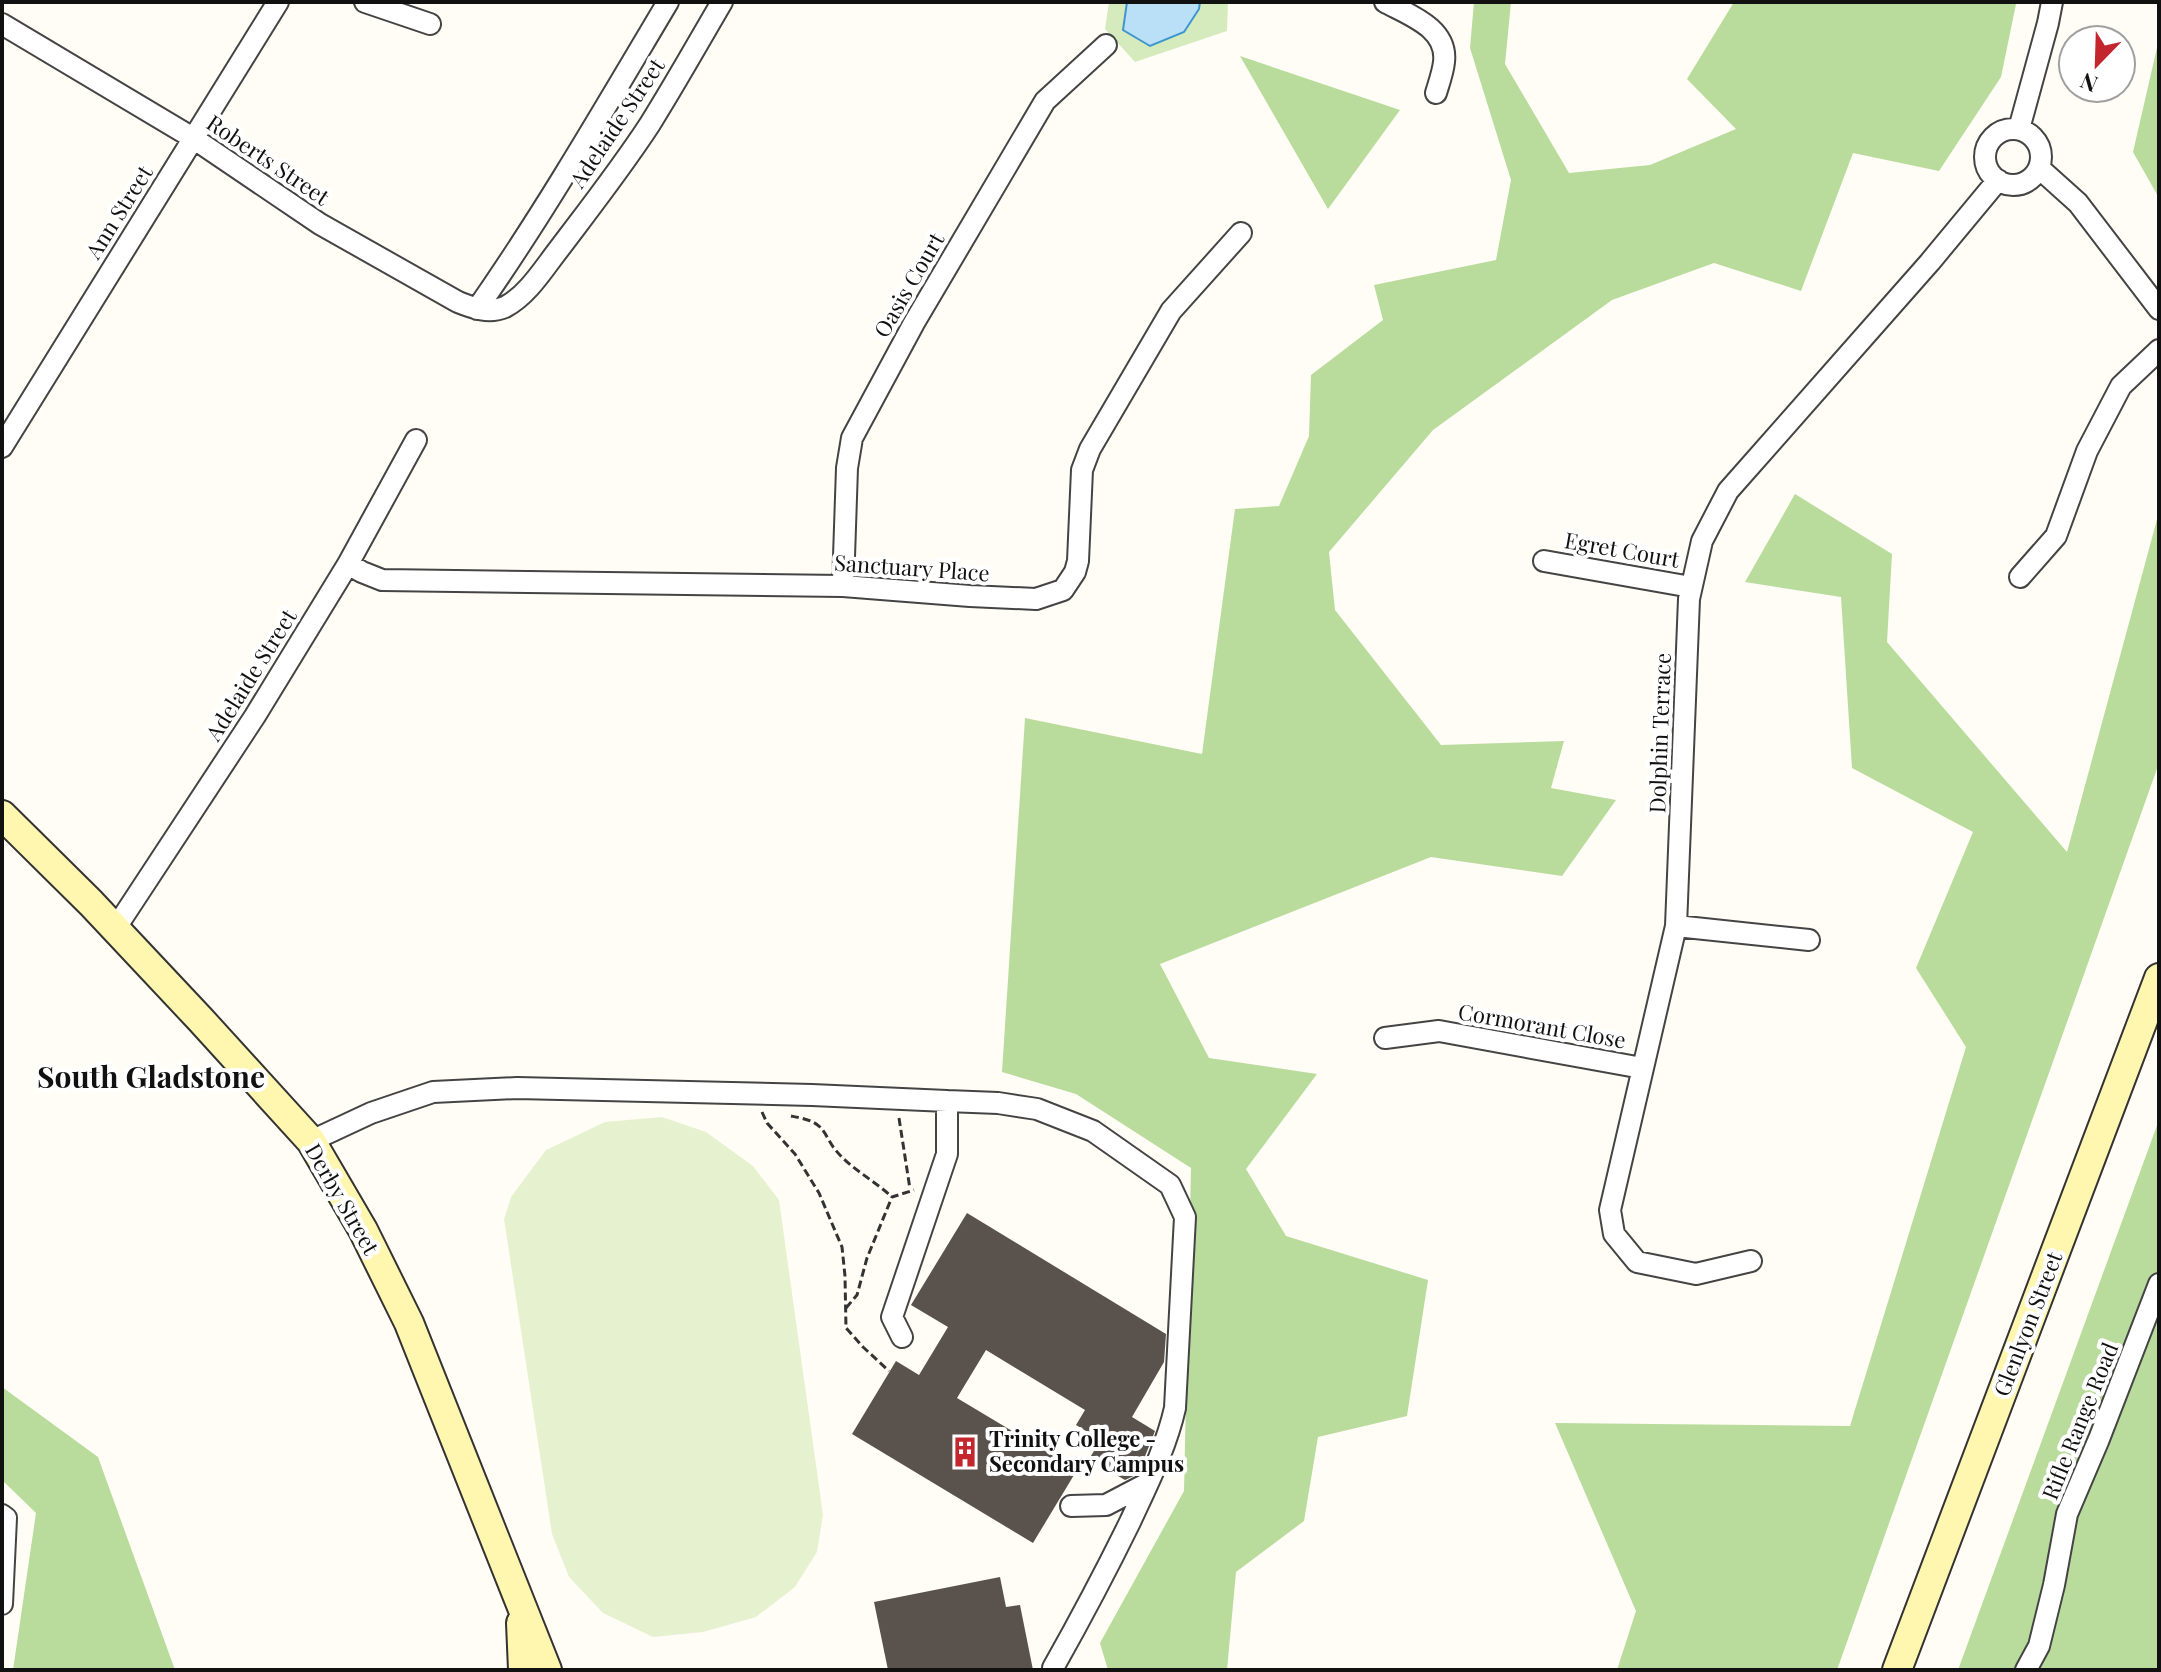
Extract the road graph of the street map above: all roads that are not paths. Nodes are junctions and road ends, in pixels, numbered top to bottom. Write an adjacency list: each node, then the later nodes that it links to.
1 (278, 2): 12 (street, Ann Street)
2 (365, 2): 8 (street)
3 (668, 2): 16 (street, Adelaide Street)
4 (722, 2): 16 (street, Adelaide Street)
5 (1385, 2): 10 (street)
6 (2052, 2): 11 (street)
7 (2, 24): 12 (street, Roberts Street)
8 (430, 24)
9 (1106, 45): 24 (street, Oasis Court)
10 (1436, 93)
11 (2019, 129): 13 (street); 14 (street)
12 (193, 138): 16 (street, Roberts Street); 20 (street, Ann Street)
13 (2039, 168): 14 (street); 17 (street)
14 (1998, 180): 25 (street, Dolphin Terrace)
15 (1241, 233): 24 (street, Sanctuary Place)
16 (477, 309)
17 (2159, 309)
18 (2159, 350): 23 (street)
19 (416, 440): 22 (street, Adelaide Street)
20 (2, 447)
21 (1544, 561): 25 (street, Egret Court)
22 (348, 564): 24 (street, Sanctuary Place); 28 (street, Adelaide Street)
23 (2020, 577)
24 (843, 586)
25 (1691, 587): 27 (street, Dolphin Terrace)
26 (2, 815): 28 (main road, Derby Street)
27 (1676, 926): 29 (street); 32 (street, Dolphin Terrace)
28 (115, 929): 34 (main road, Derby Street)
29 (1809, 940)
30 (2159, 978): 46 (main road, Glenlyon Street)
31 (1385, 1038): 32 (street, Cormorant Close)
32 (1642, 1068): 35 (street, Dolphin Terrace)
33 (947, 1101): 34 (street); 37 (street); 38 (street)
34 (311, 1141): 41 (main road, Derby Street)
35 (1751, 1261)
36 (2159, 1284): 47 (street, Rifle Range Road)
37 (902, 1337)
38 (1148, 1483): 39 (street); 43 (street)
39 (1071, 1506)
40 (2, 1515): 42 (street)
41 (521, 1601): 44 (main road); 45 (main road, Derby Street)
42 (2, 1604)
43 (1053, 1668)
44 (523, 1670)
45 (547, 1670)
46 (1897, 1670)
47 (2026, 1670)

